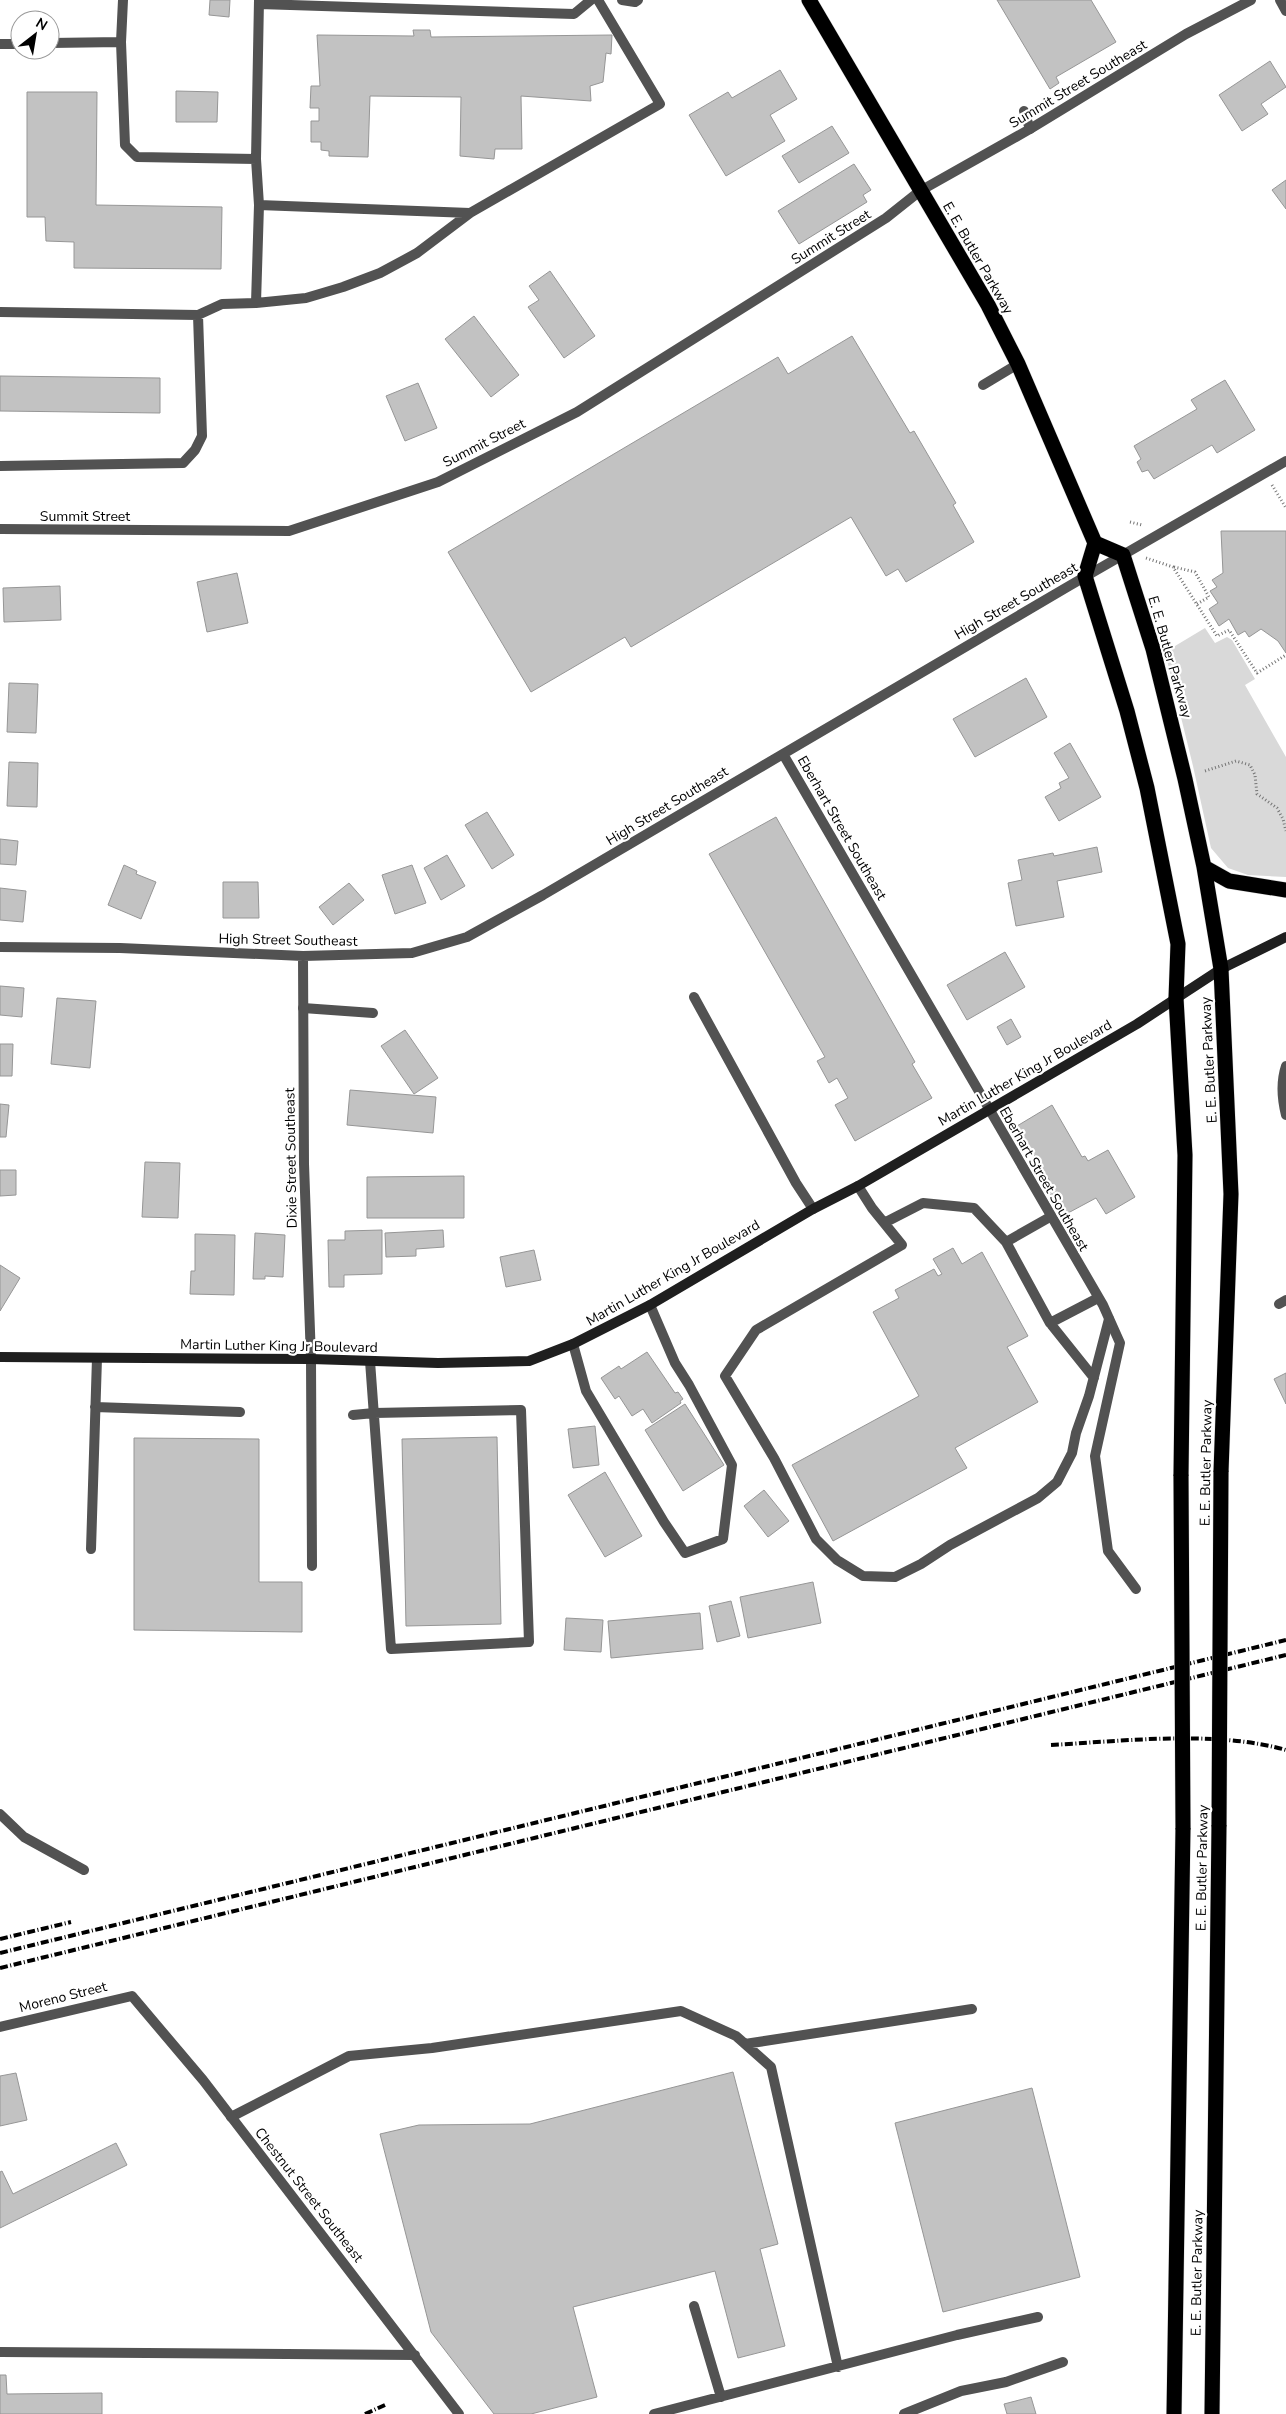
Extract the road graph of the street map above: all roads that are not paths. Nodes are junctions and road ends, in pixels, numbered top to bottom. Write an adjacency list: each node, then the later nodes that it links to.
1 (123, 0): 11 (street)
2 (591, 0): 9 (street)
3 (598, 0): 18 (street)
4 (622, 0): 5 (street)
5 (638, 0)
6 (809, 0): 16 (highway, E. E. Butler Parkway)
7 (1251, 0): 14 (street, Summit Street Southeast)
8 (1280, 0): 10 (street)
9 (259, 2): 15 (street)
10 (1286, 11)
11 (120, 42): 12 (street); 15 (street)
12 (60, 43)
13 (1024, 111): 14 (street)
14 (1030, 129): 16 (street, Summit Street Southeast)
15 (256, 159): 17 (street)
16 (920, 191): 22 (highway, E. E. Butler Parkway); 26 (street, Summit Street)
17 (259, 205): 18 (street); 19 (street)
18 (470, 213): 19 (street)
19 (256, 304): 21 (street)
20 (0, 312): 21 (street)
21 (198, 314): 25 (street)
22 (1018, 364): 23 (street); 27 (highway, E. E. Butler Parkway)
23 (983, 385)
24 (1286, 462): 28 (street, High Street Southeast)
25 (0, 466)
26 (0, 529)
27 (1096, 543): 28 (highway); 29 (highway)
28 (1123, 555): 29 (street, High Street Southeast); 31 (highway, E. E. Butler Parkway)
29 (1085, 576): 30 (street, High Street Southeast); 38 (highway, E. E. Butler Parkway)
30 (783, 754): 35 (street, High Street Southeast); 42 (street, Eberhart Street Southeast)
31 (1204, 867): 32 (highway); 36 (highway, E. E. Butler Parkway)
32 (1286, 890)
33 (1286, 937): 36 (main road, Martin Luther King Jr Boulevard)
34 (0, 947): 35 (street, High Street Southeast)
35 (303, 956): 39 (street, Dixie Street Southeast)
36 (1221, 969): 38 (main road, Martin Luther King Jr Boulevard); 84 (highway, E. E. Butler Parkway, bridge)
37 (694, 997): 45 (street)
38 (1176, 998): 42 (main road, Martin Luther King Jr Boulevard); 83 (highway, E. E. Butler Parkway, bridge)
39 (303, 1008): 40 (street); 56 (street, Dixie Street Southeast)
40 (373, 1013)
41 (1286, 1066): 43 (street)
42 (988, 1110): 44 (main road, Martin Luther King Jr Boulevard); 46 (street, Eberhart Street Southeast)
43 (1286, 1115)
44 (858, 1186): 45 (main road, Martin Luther King Jr Boulevard); 47 (street)
45 (813, 1209): 50 (main road, Martin Luther King Jr Boulevard)
46 (1050, 1217): 48 (street); 49 (street, Eberhart Street Southeast)
47 (884, 1223): 48 (street); 58 (street)
48 (1006, 1242): 52 (street)
49 (1098, 1298): 51 (street, Eberhart Street Southeast); 52 (street)
50 (650, 1305): 53 (main road, Martin Luther King Jr Boulevard); 53 (street)
51 (1109, 1319): 58 (street); 65 (street, Eberhart Street Southeast)
52 (1050, 1323): 58 (street)
53 (573, 1344): 57 (main road, Martin Luther King Jr Boulevard)
54 (0, 1357): 55 (main road, Martin Luther King Jr Boulevard)
55 (96, 1358): 56 (main road, Martin Luther King Jr Boulevard); 59 (street)
56 (311, 1359): 57 (main road, Martin Luther King Jr Boulevard); 64 (street, Dixie Street Southeast)
57 (370, 1361): 61 (street)
58 (1094, 1378)
59 (95, 1407): 60 (street); 63 (street)
60 (240, 1412)
61 (374, 1413): 61 (street); 62 (street)
62 (353, 1415)
63 (91, 1549)
64 (312, 1566)
65 (1136, 1589)
66 (0, 1814): 67 (street)
67 (84, 1870)
68 (132, 1996): 70 (street, Moreno Street); 72 (street, Chestnut Street Southeast)
69 (972, 2009): 71 (street)
70 (0, 2027)
71 (744, 2044): 72 (street); 78 (street)
72 (231, 2117): 76 (street, Chestnut Street Southeast)
73 (694, 2306): 79 (street)
74 (1038, 2317): 78 (street)
75 (0, 2352): 76 (street)
76 (415, 2355): 80 (street, Chestnut Street Southeast)
77 (1063, 2362): 82 (street)
78 (838, 2366): 79 (street)
79 (721, 2398): 81 (street)
80 (459, 2414)
81 (654, 2414)
82 (904, 2414)
83 (1174, 2414)
84 (1212, 2414)

